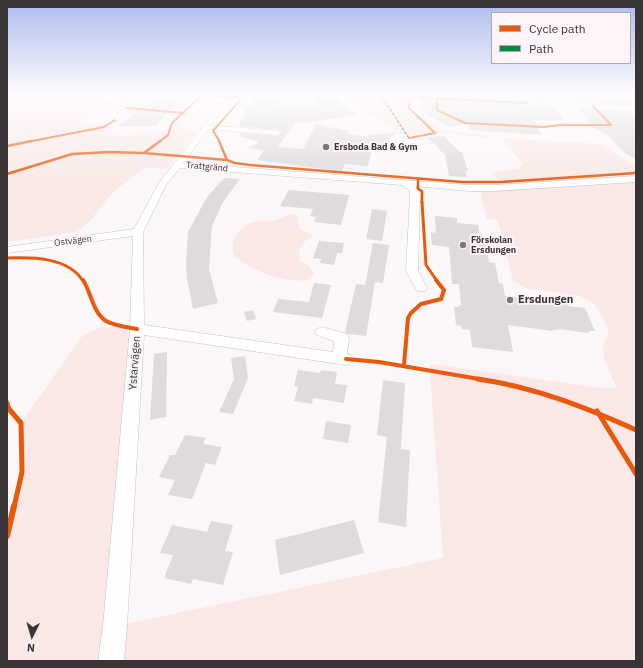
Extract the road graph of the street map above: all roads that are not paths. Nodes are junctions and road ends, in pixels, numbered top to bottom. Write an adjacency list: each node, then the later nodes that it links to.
1 (207, 127): 2 (street); 3 (street, Ystarvägen)
2 (276, 132)
3 (178, 165): 5 (street, Trattgränd); 6 (street, Ystarvägen)
4 (636, 178): 5 (street, Trattgränd)
5 (403, 182): 8 (street)
6 (138, 232): 7 (street, Ostvägen); 9 (street, Ystarvägen)
7 (7, 250)
8 (421, 288)
9 (138, 329): 10 (street); 11 (street, Ystarvägen)
10 (322, 332)
11 (111, 661)

